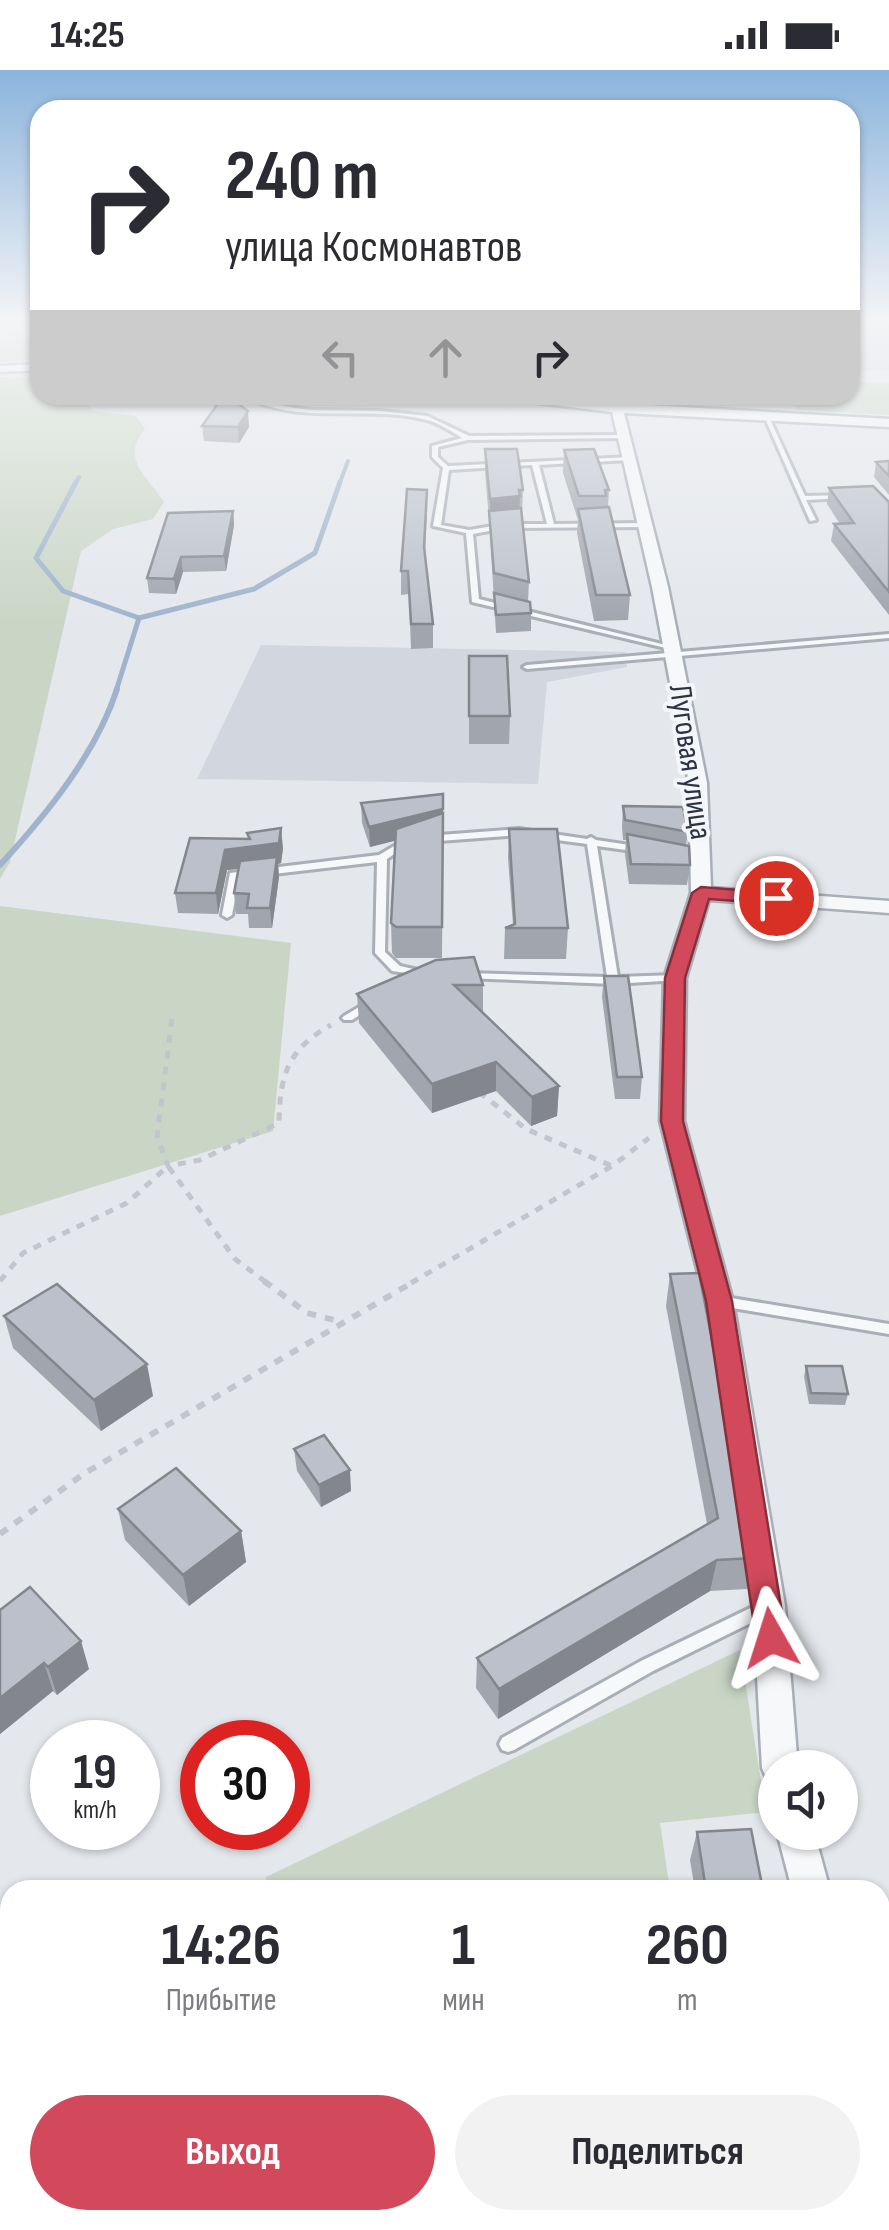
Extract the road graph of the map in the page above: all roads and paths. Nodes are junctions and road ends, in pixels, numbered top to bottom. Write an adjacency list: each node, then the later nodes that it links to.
1 (437, 422): 4 (lane)
2 (621, 422): 5 (street, Луговая улица)
3 (768, 422): 9 (lane)
4 (468, 438): 5 (lane); 7 (lane)
5 (627, 447): 6 (lane); 11 (street, Луговая улица)
6 (536, 462): 7 (lane); 12 (lane)
7 (446, 468): 13 (lane)
8 (856, 496): 9 (lane)
9 (802, 498): 10 (lane)
10 (812, 520)
11 (646, 525): 12 (lane); 15 (street, Луговая улица)
12 (551, 526): 13 (lane)
13 (469, 532): 15 (lane)
14 (889, 636): 15 (lane)
15 (672, 652): 16 (lane); 20 (street, Луговая улица)
16 (527, 667)
17 (591, 840): 18 (lane); 19 (lane); 26 (lane)
18 (656, 853)
19 (382, 858): 22 (lane); 25 (lane)
20 (701, 893): 21 (street); 24 (street, Луговая улица)
21 (889, 907)
22 (227, 915)
23 (448, 976): 26 (lane)
24 (675, 978): 26 (lane); 31 (street, Луговая улица)
25 (404, 982)
26 (613, 982)
27 (390, 991): 28 (lane)
28 (348, 1018): 32 (path)
29 (172, 1019): 32 (path)
30 (474, 1088): 33 (path)
31 (672, 1121): 33 (path); 35 (street, Луговая улица)
32 (168, 1166): 34 (path); 36 (path)
33 (612, 1166): 36 (path)
34 (0, 1281)
35 (719, 1301): 37 (lane); 39 (street, Луговая улица)
36 (345, 1322): 38 (path)
37 (889, 1329)
38 (0, 1534)
39 (769, 1606): 40 (lane); 41 (street, Луговая улица)
40 (508, 1744)
41 (779, 1750)
42 (800, 1850): 43 (street)
43 (808, 1880)

